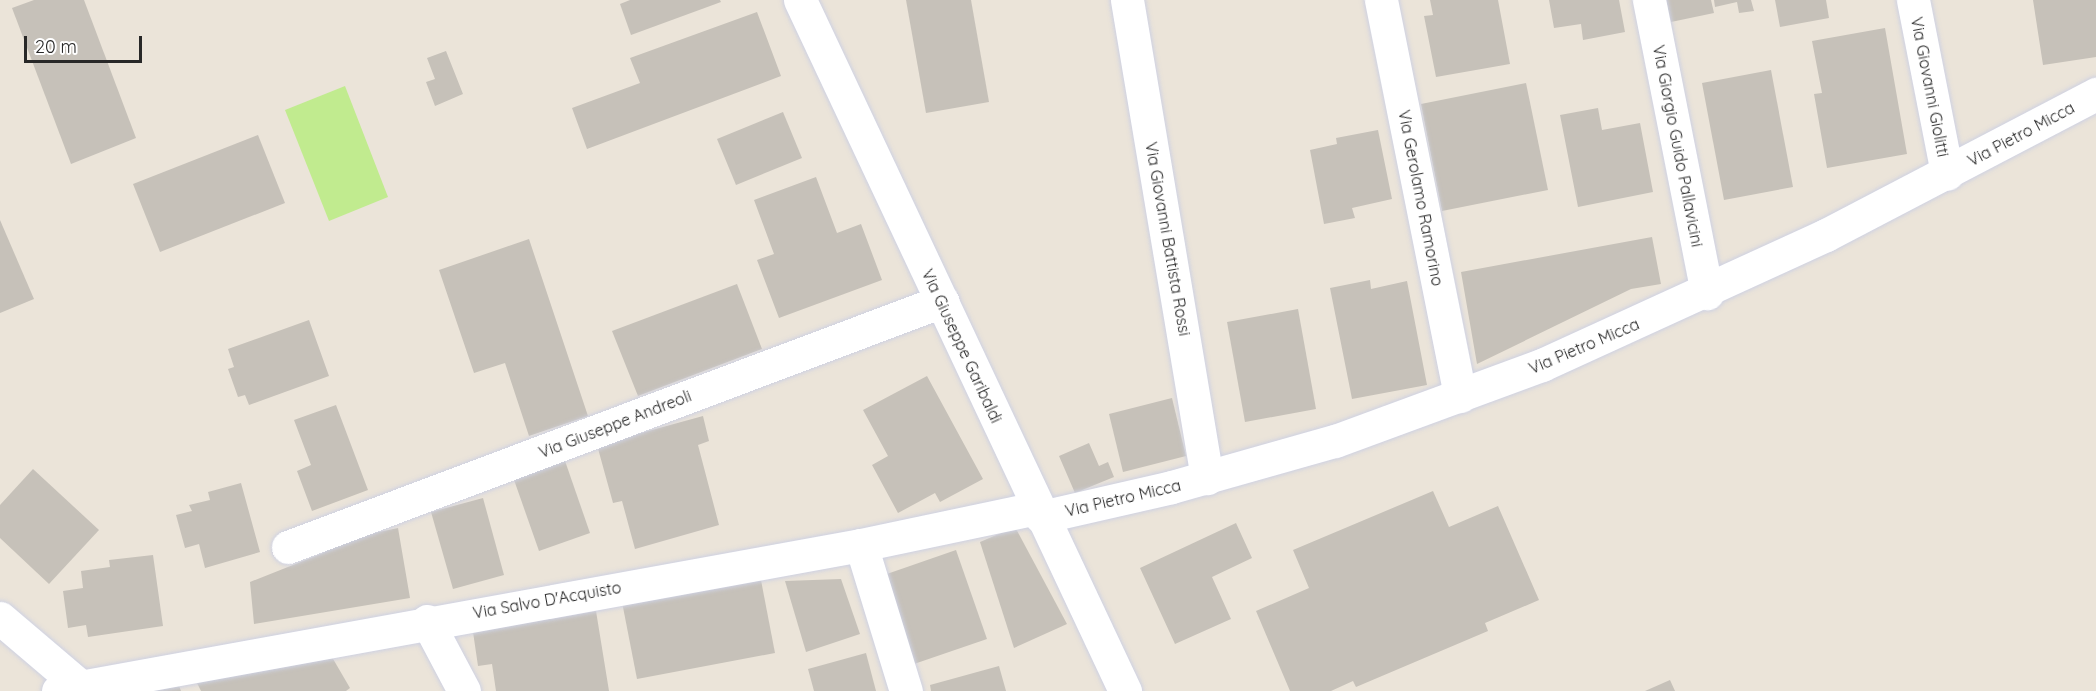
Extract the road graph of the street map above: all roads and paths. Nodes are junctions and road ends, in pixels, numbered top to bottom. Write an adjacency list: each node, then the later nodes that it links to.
1 (800, 0): 9 (street, Via Giuseppe Garibaldi)
2 (1127, 0): 11 (street, Via Giovanni Battista Rossi)
3 (1381, 0): 10 (street, Via Gerolamo Ramorino)
4 (1649, 0): 8 (street, Via Giorgio Guido Pallavicini)
5 (1913, 0): 7 (street, Via Giovanni Giolitti)
6 (2096, 94): 7 (street, Via Pietro Micca)
7 (1947, 174): 8 (street, Via Pietro Micca)
8 (1707, 293): 10 (street, Via Pietro Micca)
9 (942, 302): 12 (street, Via Giuseppe Garibaldi); 14 (street, Via Giuseppe Andreoli)
10 (1460, 396): 11 (street, Via Pietro Micca)
11 (1207, 478): 12 (street, Via Pietro Micca)
12 (1039, 513): 13 (street, Via Salvo D'Acquisto); 20 (street, Via Giuseppe Garibaldi)
13 (861, 545): 16 (street, Via Salvo D'Acquisto); 19 (street)
14 (288, 548)
15 (0, 618): 17 (street)
16 (427, 621): 17 (street, Via Salvo D'Acquisto); 18 (street)
17 (69, 689)
18 (464, 691)
19 (906, 691)
20 (1125, 691)

